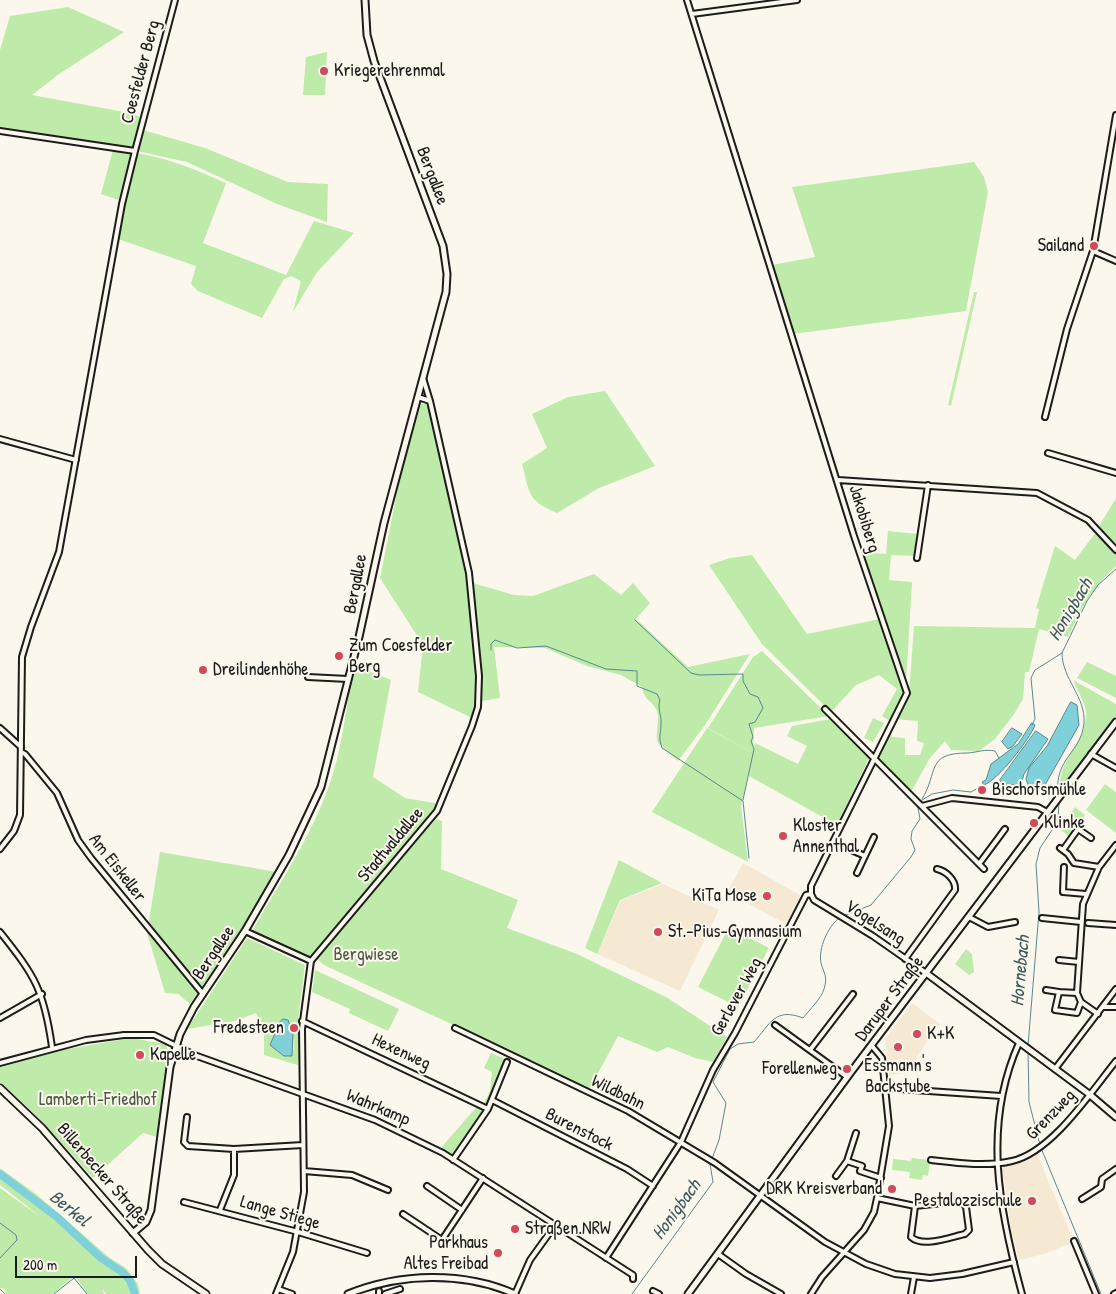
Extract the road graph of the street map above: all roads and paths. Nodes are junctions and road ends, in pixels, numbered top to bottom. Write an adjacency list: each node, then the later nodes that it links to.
1 (175, 0): 8 (street, Coesfelder Berg)
2 (365, 0): 11 (street, Bergallee)
3 (687, 0): 5 (street)
4 (797, 0): 5 (street)
5 (692, 14): 19 (street)
6 (1116, 115): 9 (street)
7 (0, 131): 8 (street)
8 (135, 151): 17 (street, Coesfelder Berg)
9 (1093, 251): 10 (street); 14 (street)
10 (1116, 261)
11 (423, 378): 12 (street, Bergallee); 13 (street, Stadtwaldallee)
12 (418, 397): 13 (street); 24 (street, Bergallee)
13 (430, 401): 61 (street, Stadtwaldallee)
14 (1045, 416)
15 (0, 438): 17 (street)
16 (1048, 453): 18 (street)
17 (76, 460): 29 (street, Coesfelder Berg)
18 (1116, 473)
19 (838, 480): 20 (street, Jakobiberg); 25 (street, Jakobiberg)
20 (928, 485): 21 (street, Jakobiberg); 22 (street)
21 (1116, 550)
22 (917, 558)
23 (308, 677): 24 (street)
24 (348, 679): 57 (street, Bergallee)
25 (907, 693): 32 (street, Gerlever Weg)
26 (825, 709): 32 (street)
27 (1116, 722): 31 (street, Daruper Straße)
28 (0, 728): 29 (street)
29 (21, 746): 30 (street, Coesfelder Berg)
30 (21, 752): 41 (street, Coesfelder Berg); 69 (street, Am Eiskeller)
31 (1091, 754): 33 (street); 35 (street, Daruper Straße)
32 (875, 757): 34 (street); 39 (street, Gerlever Weg)
33 (1116, 768)
34 (920, 804): 35 (street); 43 (street)
35 (1047, 812): 51 (street, Daruper Straße)
36 (1005, 829): 43 (street)
37 (874, 837): 42 (street)
38 (1091, 838): 45 (street)
39 (833, 842): 42 (street); 49 (street, Gerlever Weg)
40 (1116, 846): 45 (street)
41 (1, 847)
42 (865, 856): 48 (street)
43 (978, 864): 47 (street)
44 (1064, 866): 50 (street)
45 (1099, 867): 50 (street)
46 (937, 869): 59 (street)
47 (984, 869)
48 (857, 873)
49 (811, 894): 59 (street, Vogelsang); 99 (street, Gerlever Weg)
50 (1086, 894): 54 (street)
51 (969, 917): 53 (street); 63 (street, Daruper Straße)
52 (1042, 918): 54 (street)
53 (1015, 922)
54 (1081, 922): 62 (street)
55 (1088, 922): 56 (street)
56 (1116, 925)
57 (245, 931): 61 (street); 69 (street, Bergallee)
58 (0, 932): 68 (street)
59 (904, 959): 63 (street, Vogelsang)
60 (1059, 960): 62 (street)
61 (311, 961): 76 (street)
62 (1078, 962): 67 (street)
63 (926, 973): 79 (street); 81 (street, Daruper Straße)
64 (1116, 989): 72 (street)
65 (1046, 990): 66 (street)
66 (1059, 992): 67 (street); 71 (street)
67 (1077, 993): 71 (street)
68 (42, 994): 75 (street); 82 (street)
69 (203, 994): 80 (street, Bergallee)
70 (853, 994): 83 (street)
71 (1082, 1002): 74 (street)
72 (1104, 1007): 73 (street); 74 (street)
73 (1116, 1007)
74 (1098, 1014): 87 (street)
75 (0, 1018)
76 (302, 1021): 91 (street); 95 (street, Hexenweg)
77 (775, 1024): 83 (street)
78 (455, 1028): 99 (street, Wildbahn)
79 (1021, 1044): 87 (street); 93 (street)
80 (175, 1046): 82 (street, Wahrkamp); 91 (street, Wahrkamp); 124 (street, Bergallee)
81 (872, 1046): 88 (street, Daruper Straße); 90 (street)
82 (52, 1047): 86 (street, Wahrkamp)
83 (810, 1050): 88 (street)
84 (1116, 1061): 92 (street, Grenzweg)
85 (507, 1062): 94 (street)
86 (0, 1063)
87 (1056, 1069): 92 (street)
88 (847, 1077): 114 (street, Daruper Straße)
89 (0, 1088): 124 (main road, Billerbecker Straße)
90 (885, 1088): 93 (street); 110 (street)
91 (301, 1092): 100 (street); 102 (street, Wahrkamp)
92 (1090, 1094): 97 (street); 105 (street, Grenzweg)
93 (1001, 1096): 105 (street)
94 (492, 1100): 95 (street); 112 (street, Burenstock)
95 (488, 1108): 102 (street)
96 (187, 1117): 101 (street)
97 (1116, 1117)
98 (856, 1133): 104 (street)
99 (681, 1142): 112 (street); 114 (street, Wildbahn)
100 (303, 1146): 101 (street); 107 (street)
101 (234, 1149): 119 (street)
102 (453, 1160): 109 (street, Wahrkamp)
103 (931, 1160): 105 (street, Grenzweg)
104 (847, 1161): 108 (street); 110 (street)
105 (996, 1164): 130 (street)
106 (1116, 1170): 116 (street)
107 (304, 1171): 113 (street); 123 (street)
108 (836, 1176)
109 (483, 1178): 120 (street); 122 (street, Wahrkamp)
110 (881, 1178): 115 (street)
111 (427, 1186): 120 (street)
112 (653, 1186): 129 (street)
113 (388, 1190)
114 (760, 1196): 127 (street, Wildbahn); 128 (street, Daruper Straße)
115 (877, 1198): 118 (street); 127 (street)
116 (1082, 1199)
117 (184, 1202): 119 (street, Lange Stiege)
118 (915, 1206): 118 (street)
119 (220, 1210): 123 (street, Lange Stiege)
120 (462, 1210): 121 (street)
121 (403, 1214)
122 (556, 1224): 129 (street, Wahrkamp); 141 (street)
123 (298, 1232): 126 (street, Lange Stiege); 133 (street)
124 (133, 1233): 136 (main road, Billerbecker Straße)
125 (1074, 1240): 148 (street)
126 (367, 1253)
127 (843, 1253): 131 (street, Wildbahn); 145 (street)
128 (718, 1254): 143 (street, Daruper Straße); 144 (street)
129 (606, 1258): 132 (street, Wahrkamp)
130 (1014, 1262): 131 (street, Wildbahn); 147 (street)
131 (914, 1278): 146 (street)
132 (632, 1279)
133 (278, 1289): 137 (street); 138 (street)
134 (400, 1289): 140 (street)
135 (653, 1291): 142 (street)
136 (206, 1294)
137 (276, 1294)
138 (292, 1294)
139 (348, 1294): 141 (street)
140 (385, 1294)
141 (515, 1294)
142 (659, 1294)
143 (688, 1294)
144 (782, 1294)
145 (812, 1294)
146 (912, 1294)
147 (1022, 1294)
148 (1096, 1294)

